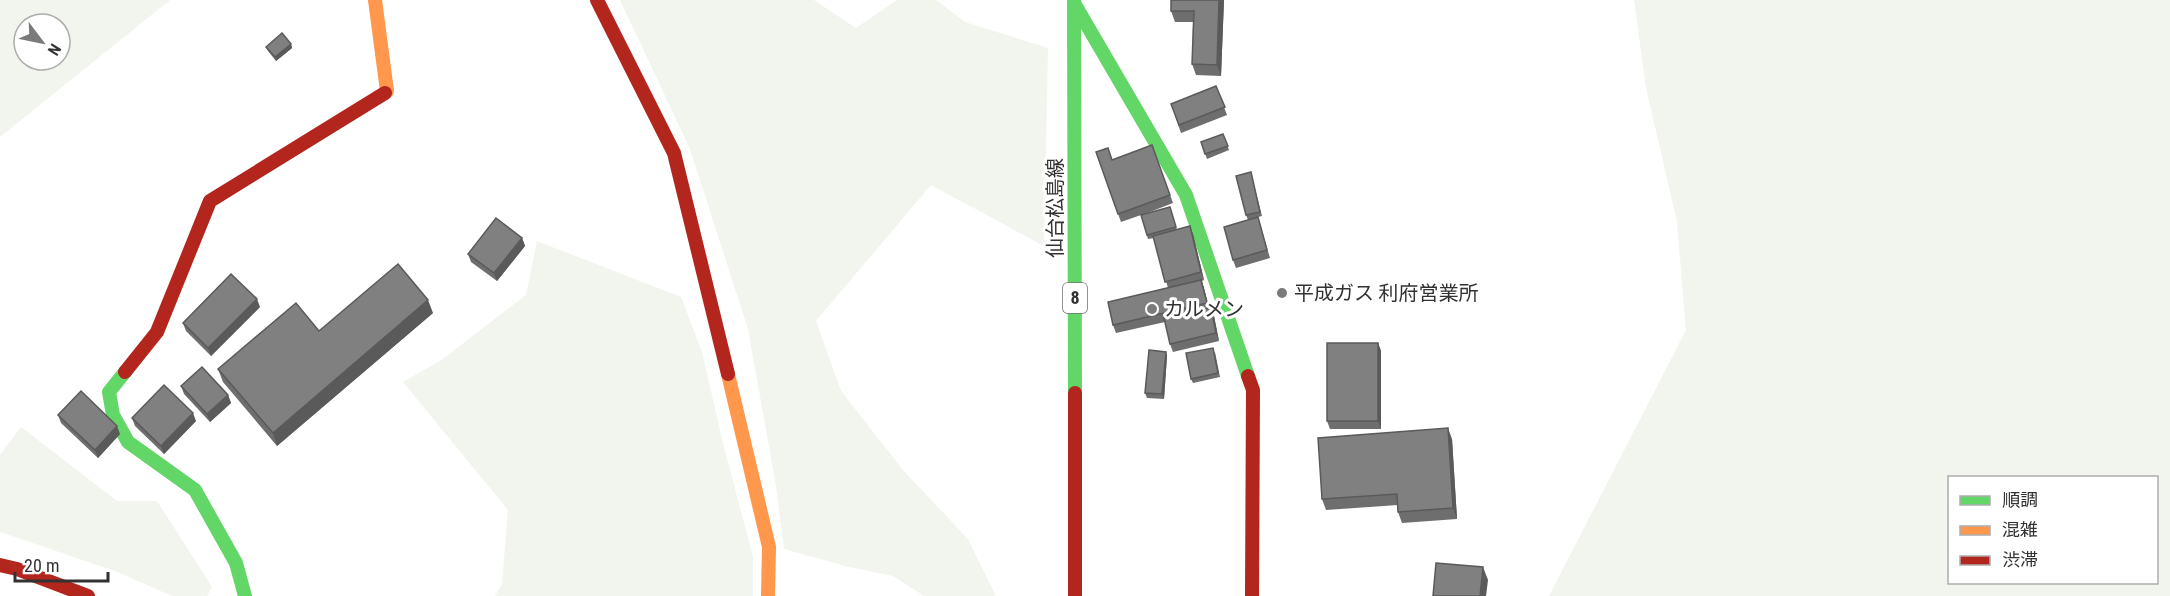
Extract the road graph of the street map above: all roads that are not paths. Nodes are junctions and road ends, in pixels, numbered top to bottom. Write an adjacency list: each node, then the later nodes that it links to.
1 (375, 0): 6 (street)
2 (597, 0): 7 (street)
3 (1074, 2): 8 (street, 仙台松島線 / 8); 9 (street)
4 (0, 565): 5 (street)
5 (88, 596)
6 (245, 596)
7 (768, 596)
8 (1075, 596)
9 (1252, 596)

